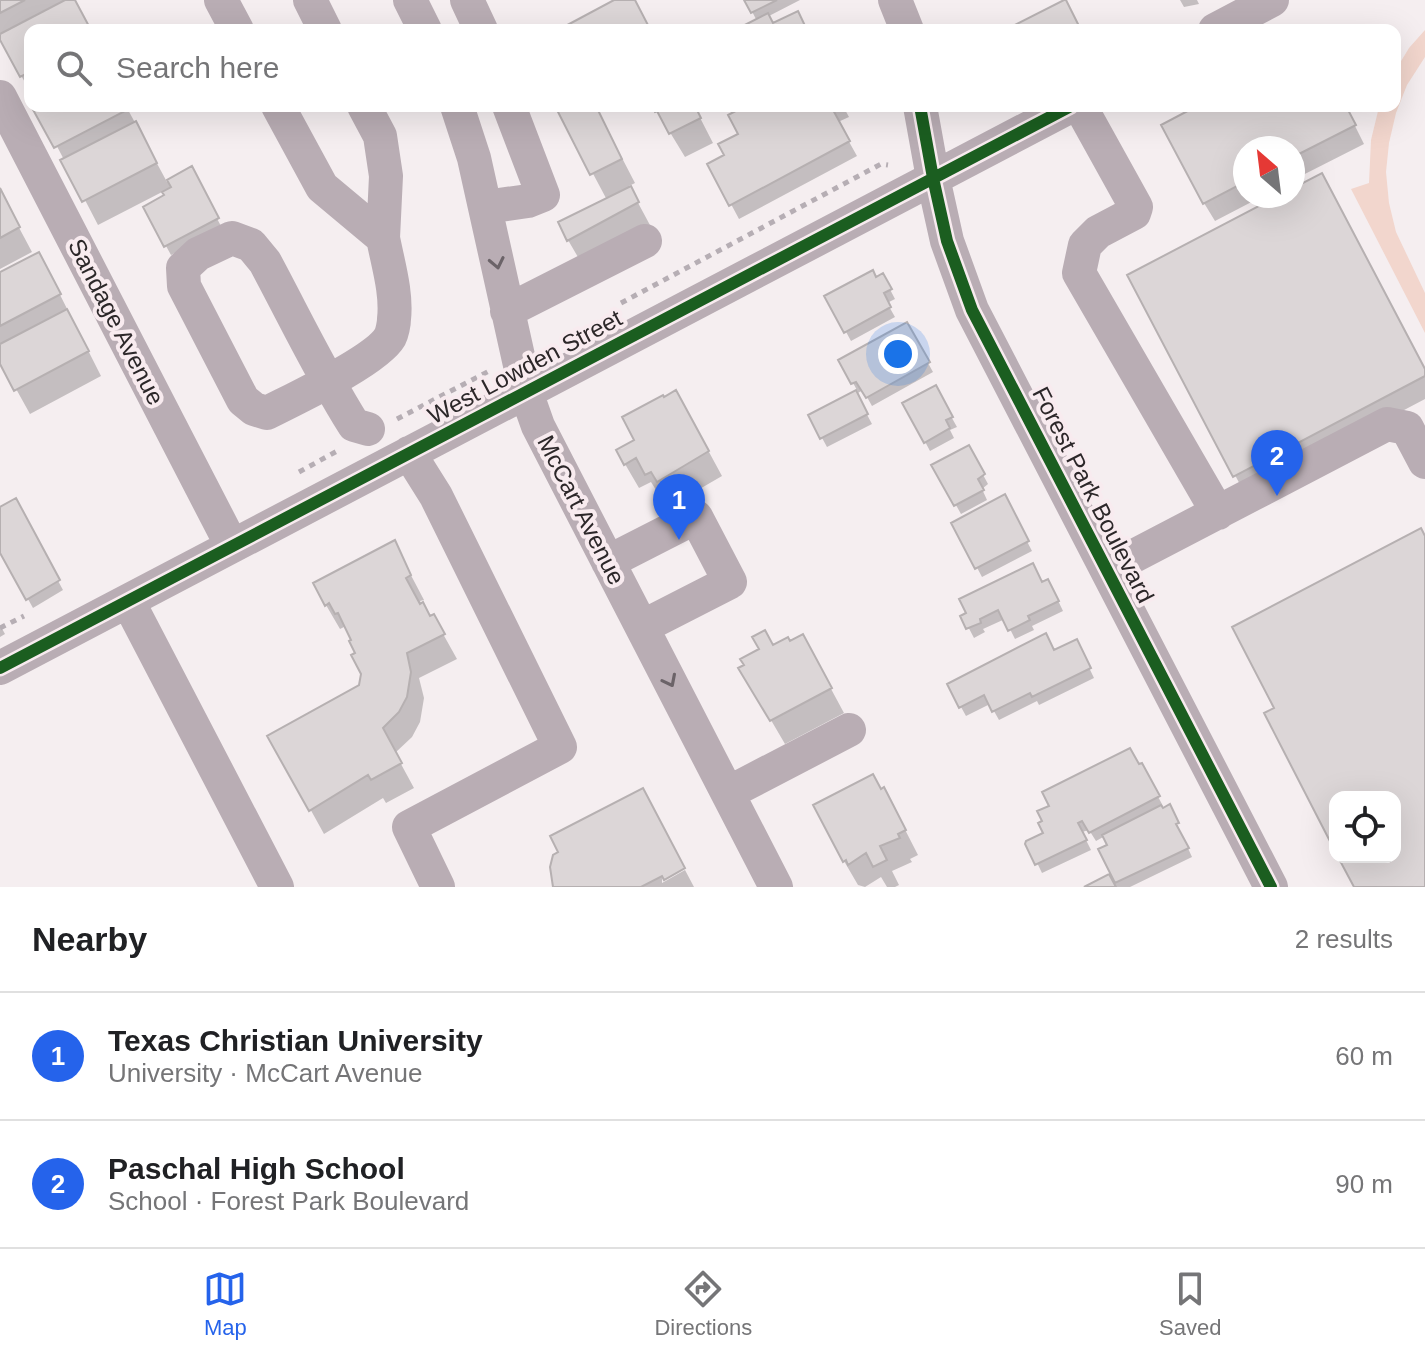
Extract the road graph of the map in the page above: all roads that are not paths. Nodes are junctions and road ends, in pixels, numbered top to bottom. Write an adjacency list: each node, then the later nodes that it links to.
1 (221, 0): 5 (street)
2 (310, 0): 6 (street)
3 (895, 0): 7 (street)
4 (1272, 0): 8 (street)
5 (234, 24)
6 (322, 24)
7 (905, 24)
8 (1226, 24)
9 (0, 97): 28 (street, Sandage Avenue)
10 (281, 112): 20 (street)
11 (367, 112): 20 (street)
12 (501, 112): 17 (street)
13 (511, 112): 19 (street)
14 (921, 112): 18 (street, Forest Park Boulevard)
15 (1060, 112): 18 (street, West Lowden Street)
16 (1083, 112): 27 (street)
17 (460, 116): 19 (street, McCart Avenue)
18 (933, 178): 24 (street, West Lowden Street); 30 (street, Forest Park Boulevard)
19 (485, 207): 22 (street, McCart Avenue, one-way to 22)
20 (383, 238): 23 (street)
21 (645, 241): 22 (street)
22 (507, 311): 24 (street, McCart Avenue)
23 (338, 375): 23 (street); 25 (street)
24 (526, 392): 25 (street, West Lowden Street); 29 (street, McCart Avenue)
25 (398, 459): 28 (street, West Lowden Street); 37 (street)
26 (1425, 462): 27 (street)
27 (1218, 513): 30 (street)
28 (232, 546): 31 (street, West Lowden Street)
29 (608, 562): 32 (street, McCart Avenue); 32 (street)
30 (1107, 570): 39 (street, Forest Park Boulevard)
31 (128, 601): 33 (street, West Lowden Street); 36 (street)
32 (642, 627): 35 (street, McCart Avenue, one-way to 35)
33 (0, 668)
34 (849, 730): 35 (street)
35 (728, 793): 38 (street, McCart Avenue)
36 (277, 887)
37 (438, 887)
38 (776, 887)
39 (1271, 887)

